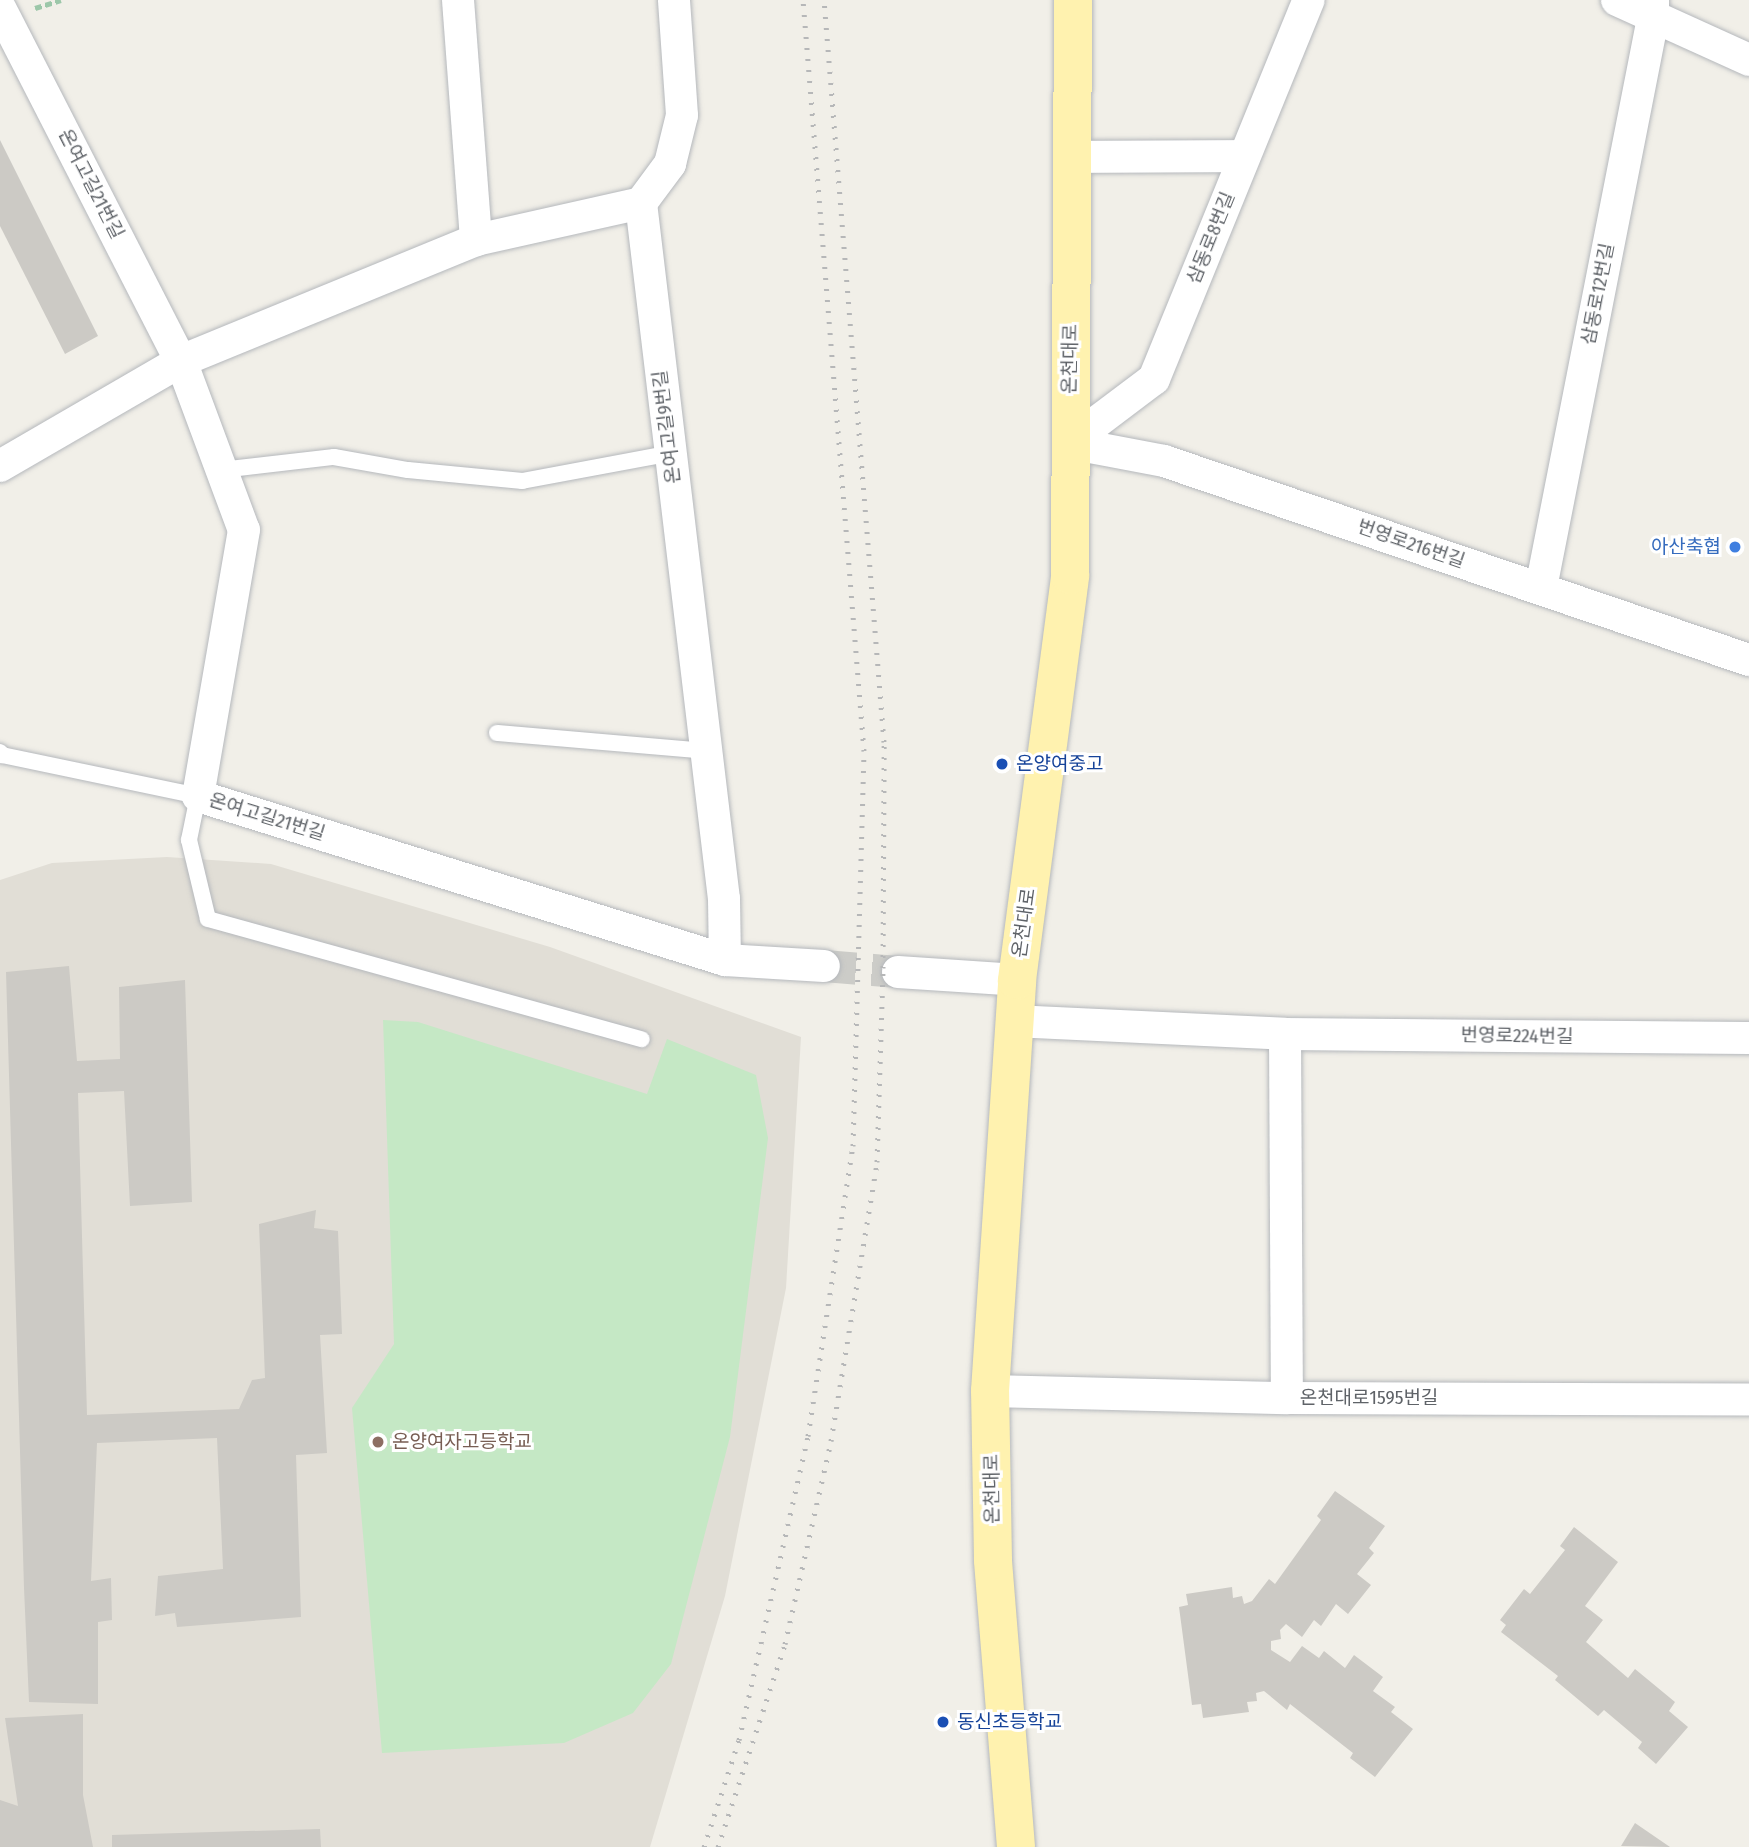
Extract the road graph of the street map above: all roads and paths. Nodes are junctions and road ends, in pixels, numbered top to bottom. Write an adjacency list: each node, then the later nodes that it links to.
1 (458, 0): 12 (street)
2 (674, 0): 11 (street)
3 (1073, 0): 10 (main road, 온천대로)
4 (1310, 0): 9 (street, 삼동로8번길)
5 (1617, 0): 7 (street)
6 (0, 8): 13 (street, 온여고길21번길)
7 (1653, 9): 8 (street); 18 (street, 삼동로12번길)
8 (1749, 60)
9 (1244, 156): 10 (street); 14 (street, 삼동로8번길)
10 (1072, 157): 14 (main road, 온천대로)
11 (641, 203): 12 (street); 15 (street, 온여고길9번길)
12 (476, 240): 13 (street)
13 (181, 361): 16 (street); 17 (street, 온여고길21번길)
14 (1069, 443): 18 (street, 번영로216번길); 27 (main road, 온천대로)
15 (671, 453): 17 (lane); 21 (street, 온여고길9번길)
16 (0, 466)
17 (222, 470): 23 (street, 온여고길21번길)
18 (1541, 588): 19 (street, 번영로216번길)
19 (1749, 660)
20 (497, 733): 21 (lane)
21 (706, 751): 24 (street, 온여고길9번길)
22 (1, 755): 23 (lane)
23 (198, 796): 24 (street, 온여고길21번길); 31 (lane)
24 (725, 960): 25 (street)
25 (824, 967)
26 (898, 972): 27 (street)
27 (1017, 979): 28 (main road, 온천대로)
28 (1013, 1021): 29 (street, 번영로224번길); 32 (main road, 온천대로)
29 (1285, 1034): 30 (street, 번영로224번길); 33 (street)
30 (1749, 1038)
31 (642, 1039)
32 (990, 1391): 33 (street, 온천대로1595번길); 35 (main road, 온천대로)
33 (1287, 1398): 34 (street, 온천대로1595번길)
34 (1749, 1400)
35 (1016, 1847)

